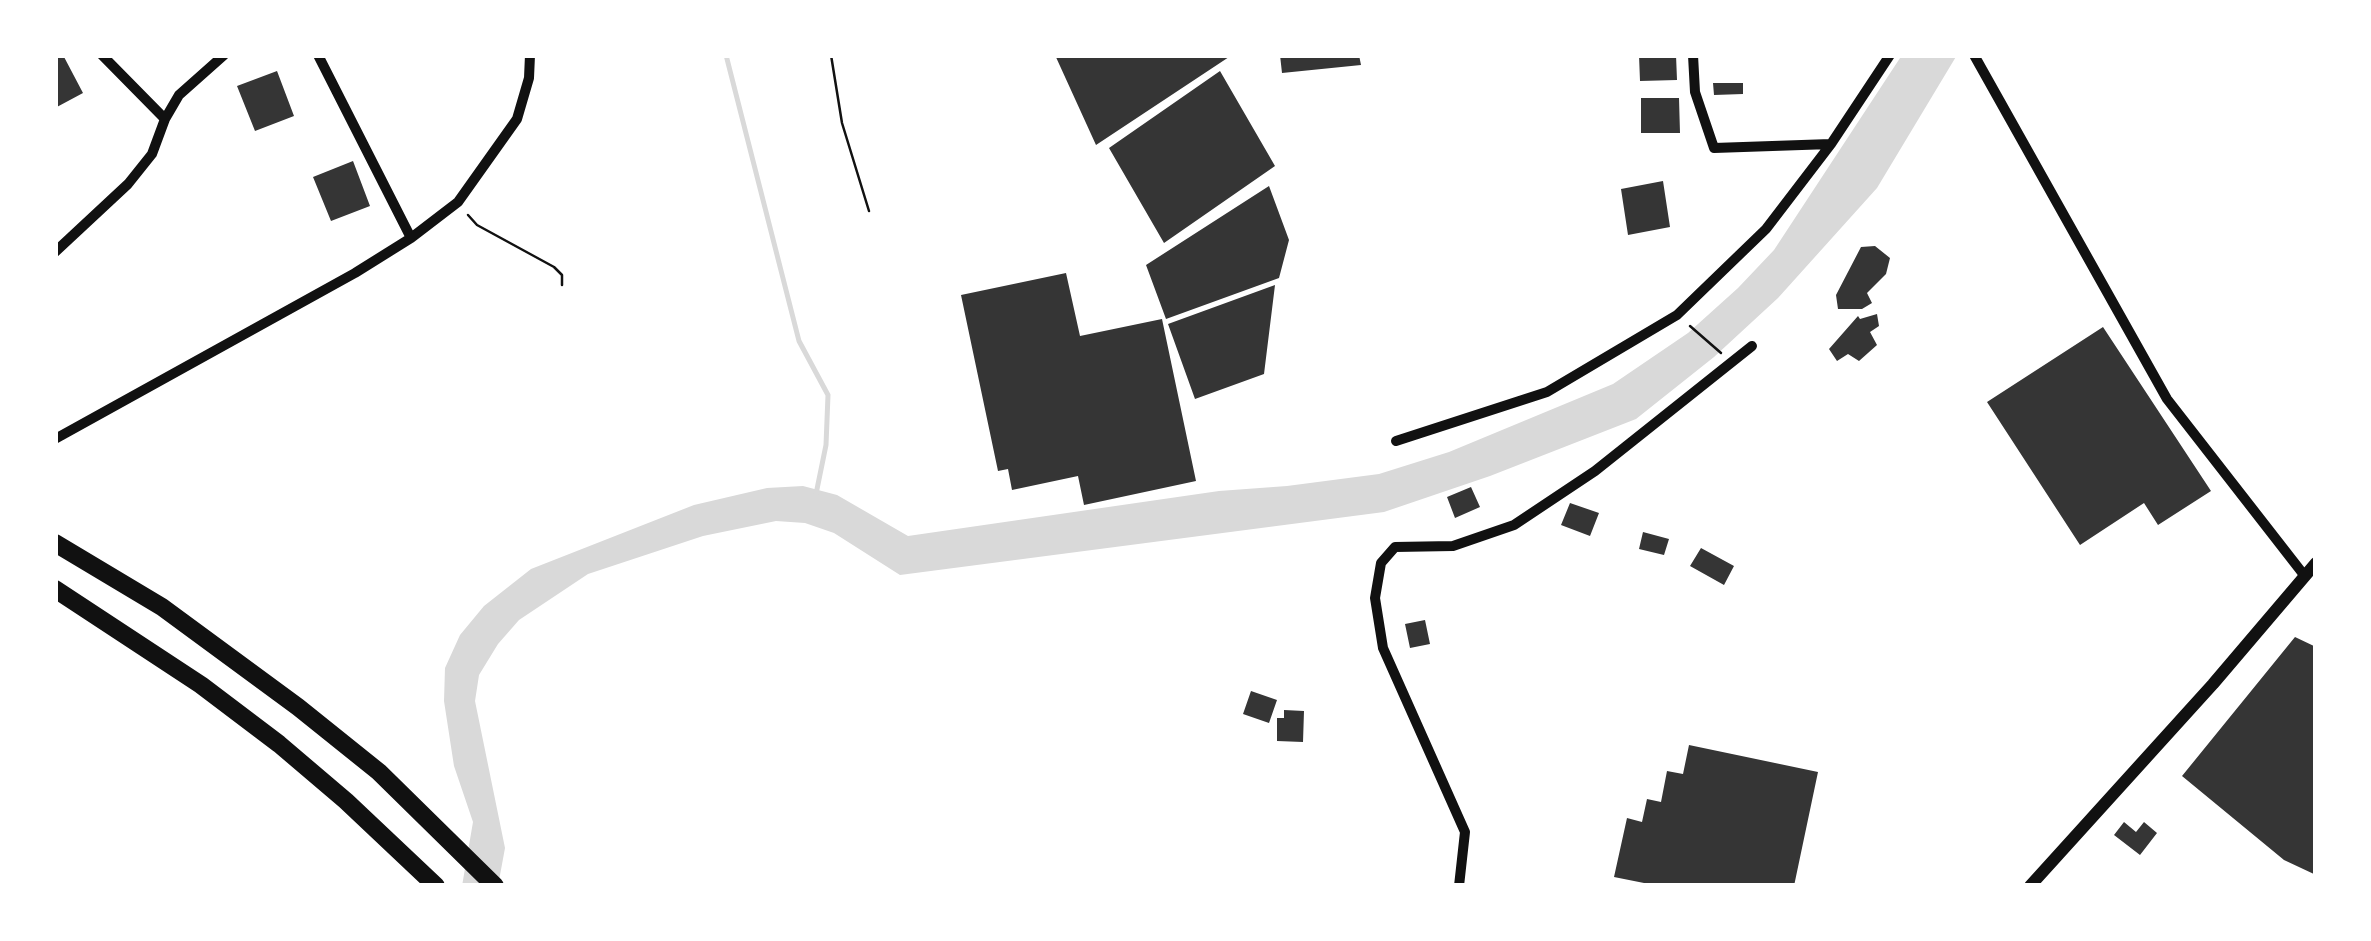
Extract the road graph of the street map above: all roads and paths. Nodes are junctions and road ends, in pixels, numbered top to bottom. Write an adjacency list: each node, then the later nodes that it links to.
1 (102, 55): 9 (street)
2 (224, 55): 9 (street)
3 (318, 55): 13 (street)
4 (530, 55): 11 (street)
5 (831, 55): 12 (path)
6 (1693, 55): 10 (street)
7 (1890, 55): 10 (street)
8 (1974, 55): 23 (street)
9 (165, 119): 14 (street)
10 (1831, 144): 16 (street)
11 (458, 202): 13 (street); 15 (path)
12 (868, 210)
13 (411, 238): 19 (street)
14 (55, 252)
15 (562, 285)
16 (1677, 315): 18 (path); 20 (street)
17 (1752, 346): 18 (street)
18 (1732, 362): 27 (street)
19 (55, 439)
20 (1396, 441)
21 (55, 543): 26 (highway)
22 (2316, 563): 23 (street)
23 (2304, 574): 28 (street)
24 (55, 590): 25 (highway)
25 (436, 886)
26 (495, 886)
27 (1459, 886)
28 (2030, 886)

